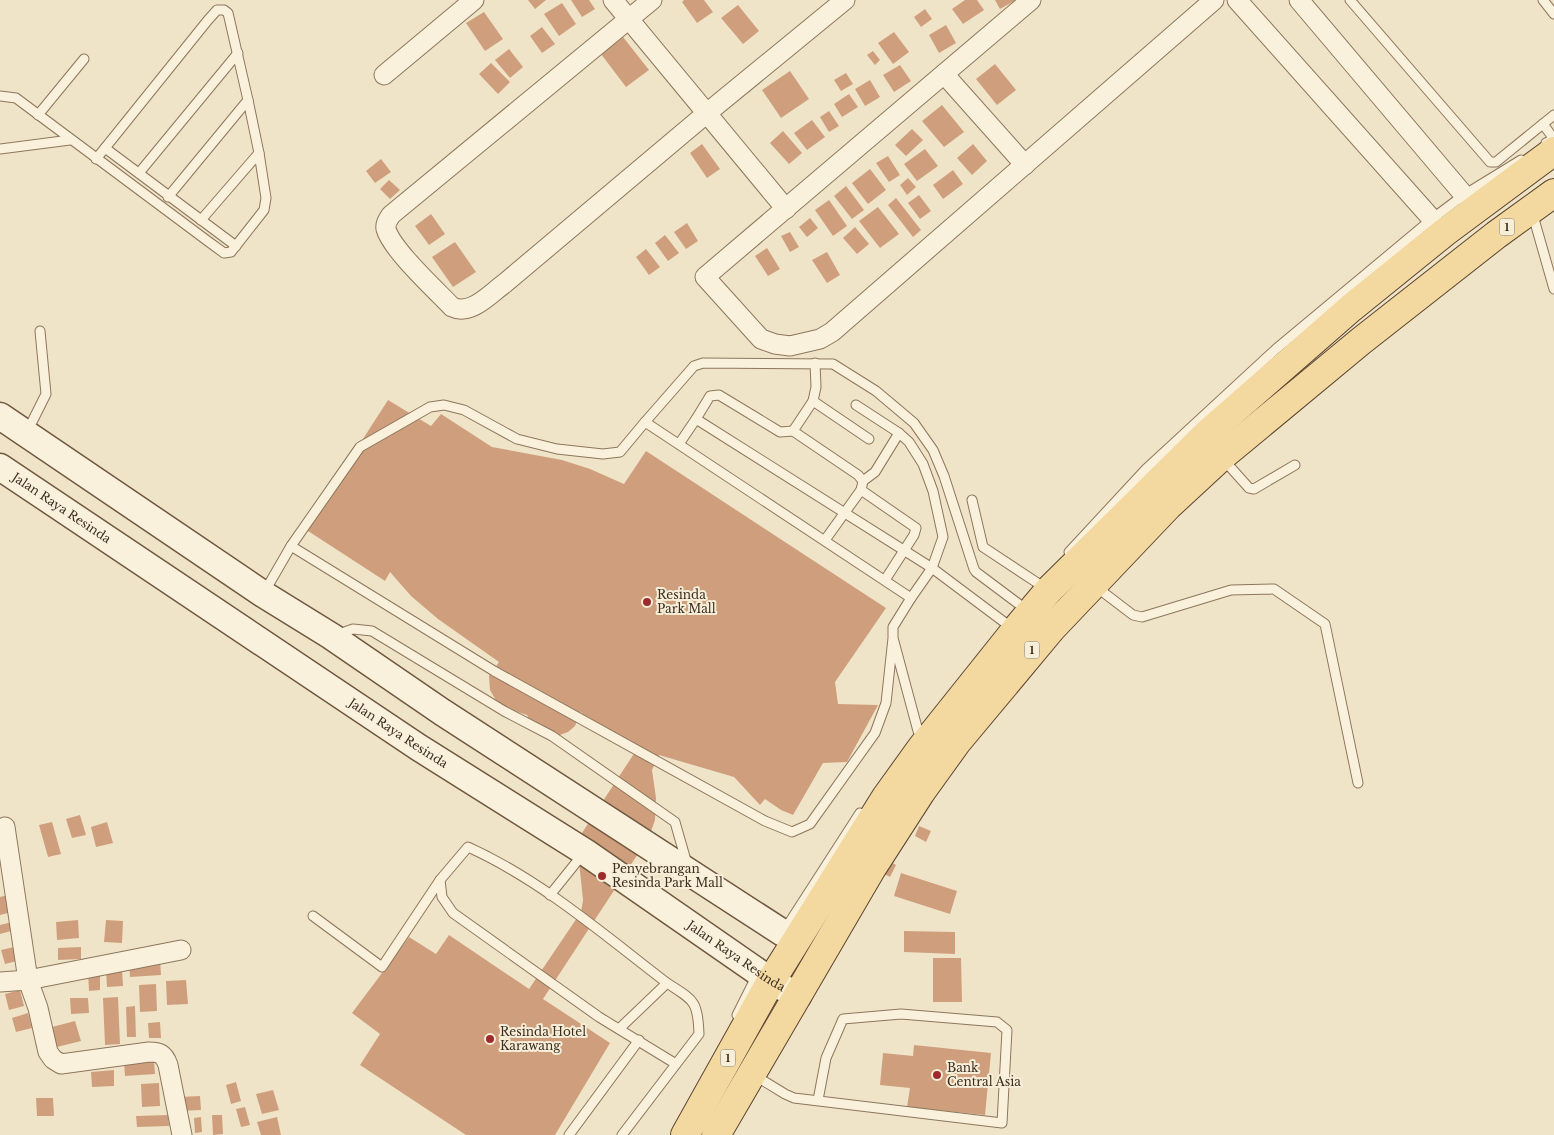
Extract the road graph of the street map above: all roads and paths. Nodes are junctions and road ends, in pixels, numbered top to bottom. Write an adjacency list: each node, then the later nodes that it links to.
1 (474, 0): 16 (street)
2 (613, 0): 12 (street)
3 (652, 0): 12 (street)
4 (845, 0): 19 (street)
5 (1031, 0): 15 (street)
6 (1214, 0): 30 (street)
7 (1238, 0): 37 (street)
8 (1299, 0): 33 (street)
9 (1350, 0): 22 (lane)
10 (1543, 0): 11 (lane)
11 (1554, 14)
12 (629, 20): 19 (street); 19 (street)
13 (238, 53): 18 (lane); 25 (lane); 31 (lane)
14 (84, 59): 20 (lane)
15 (944, 74): 30 (street); 35 (street)
16 (384, 75)
17 (0, 96): 20 (lane)
18 (248, 100): 28 (lane); 34 (lane)
19 (707, 113): 35 (street)
20 (38, 115): 24 (lane)
21 (1554, 115): 22 (lane)
22 (1542, 124): 23 (lane)
23 (1554, 139): 27 (lane)
24 (70, 140): 26 (lane); 29 (lane)
25 (105, 148): 29 (lane); 31 (lane)
26 (0, 149)
27 (1540, 151): 33 (lane); 86 (main road, 1)
28 (259, 153): 38 (lane); 39 (lane)
29 (96, 159): 39 (lane)
30 (1025, 164): 35 (street)
31 (140, 173): 34 (lane)
32 (1554, 193): 36 (main road, 1)
33 (1464, 195): 37 (lane)
34 (168, 197): 38 (lane)
35 (786, 209)
36 (1531, 209): 40 (lane); 53 (main road, 1)
37 (1432, 218): 62 (lane)
38 (201, 220): 39 (lane)
39 (236, 246)
40 (1554, 289)
41 (40, 331): 49 (lane)
42 (815, 363): 43 (lane); 47 (lane); 69 (lane)
43 (814, 401): 48 (lane); 51 (lane)
44 (856, 404): 50 (lane)
45 (0, 416): 49 (street)
46 (696, 419): 48 (lane); 52 (lane); 58 (lane)
47 (645, 422): 52 (lane); 60 (lane)
48 (793, 431): 56 (lane)
49 (27, 433): 67 (street)
50 (899, 433): 56 (lane); 63 (lane)
51 (869, 439)
52 (679, 444): 59 (lane)
53 (1221, 457): 54 (lane); 66 (main road, 1)
54 (1295, 466)
55 (0, 467): 75 (street, Jalan Raya Resinda)
56 (862, 486): 58 (lane); 61 (lane)
57 (972, 500): 69 (lane)
58 (846, 512): 59 (lane); 61 (lane)
59 (825, 540): 65 (lane)
60 (292, 546): 67 (lane); 72 (lane)
61 (904, 550): 63 (lane); 65 (lane)
62 (1059, 562)
63 (932, 568): 68 (lane); 69 (lane)
64 (1046, 577): 69 (lane)
65 (885, 580): 68 (lane)
66 (1093, 584): 76 (lane); 90 (main road, 1)
67 (263, 594): 71 (street)
68 (911, 598): 72 (lane)
69 (1021, 604): 70 (lane)
70 (998, 630)
71 (331, 636): 73 (street); 80 (lane)
72 (894, 638): 74 (lane)
73 (442, 712): 75 (street); 80 (street)
74 (924, 723)
75 (418, 747): 79 (street, Jalan Raya Resinda)
76 (1358, 783)
77 (865, 805): 84 (lane)
78 (5, 828): 87 (street)
79 (584, 852): 82 (lane); 86 (street, Jalan Raya Resinda)
80 (690, 873): 84 (street)
81 (440, 880): 82 (lane); 83 (lane); 92 (lane)
82 (550, 895): 89 (lane)
83 (313, 916)
84 (783, 933)
85 (181, 950): 87 (street)
86 (765, 977): 90 (street, Jalan Raya Resinda); 91 (lane); 100 (main road, 1)
87 (28, 980): 88 (street); 97 (street)
88 (0, 982)
89 (666, 983): 92 (lane); 94 (lane)
90 (798, 996): 95 (main road, 1)
91 (732, 1024)
92 (619, 1029): 93 (lane)
93 (639, 1040): 94 (lane); 98 (lane)
94 (676, 1064): 99 (lane)
95 (752, 1073): 96 (lane); 101 (main road, 1)
96 (818, 1100): 96 (lane)
97 (182, 1135)
98 (569, 1135)
99 (622, 1135)
100 (685, 1135)
101 (716, 1135)

